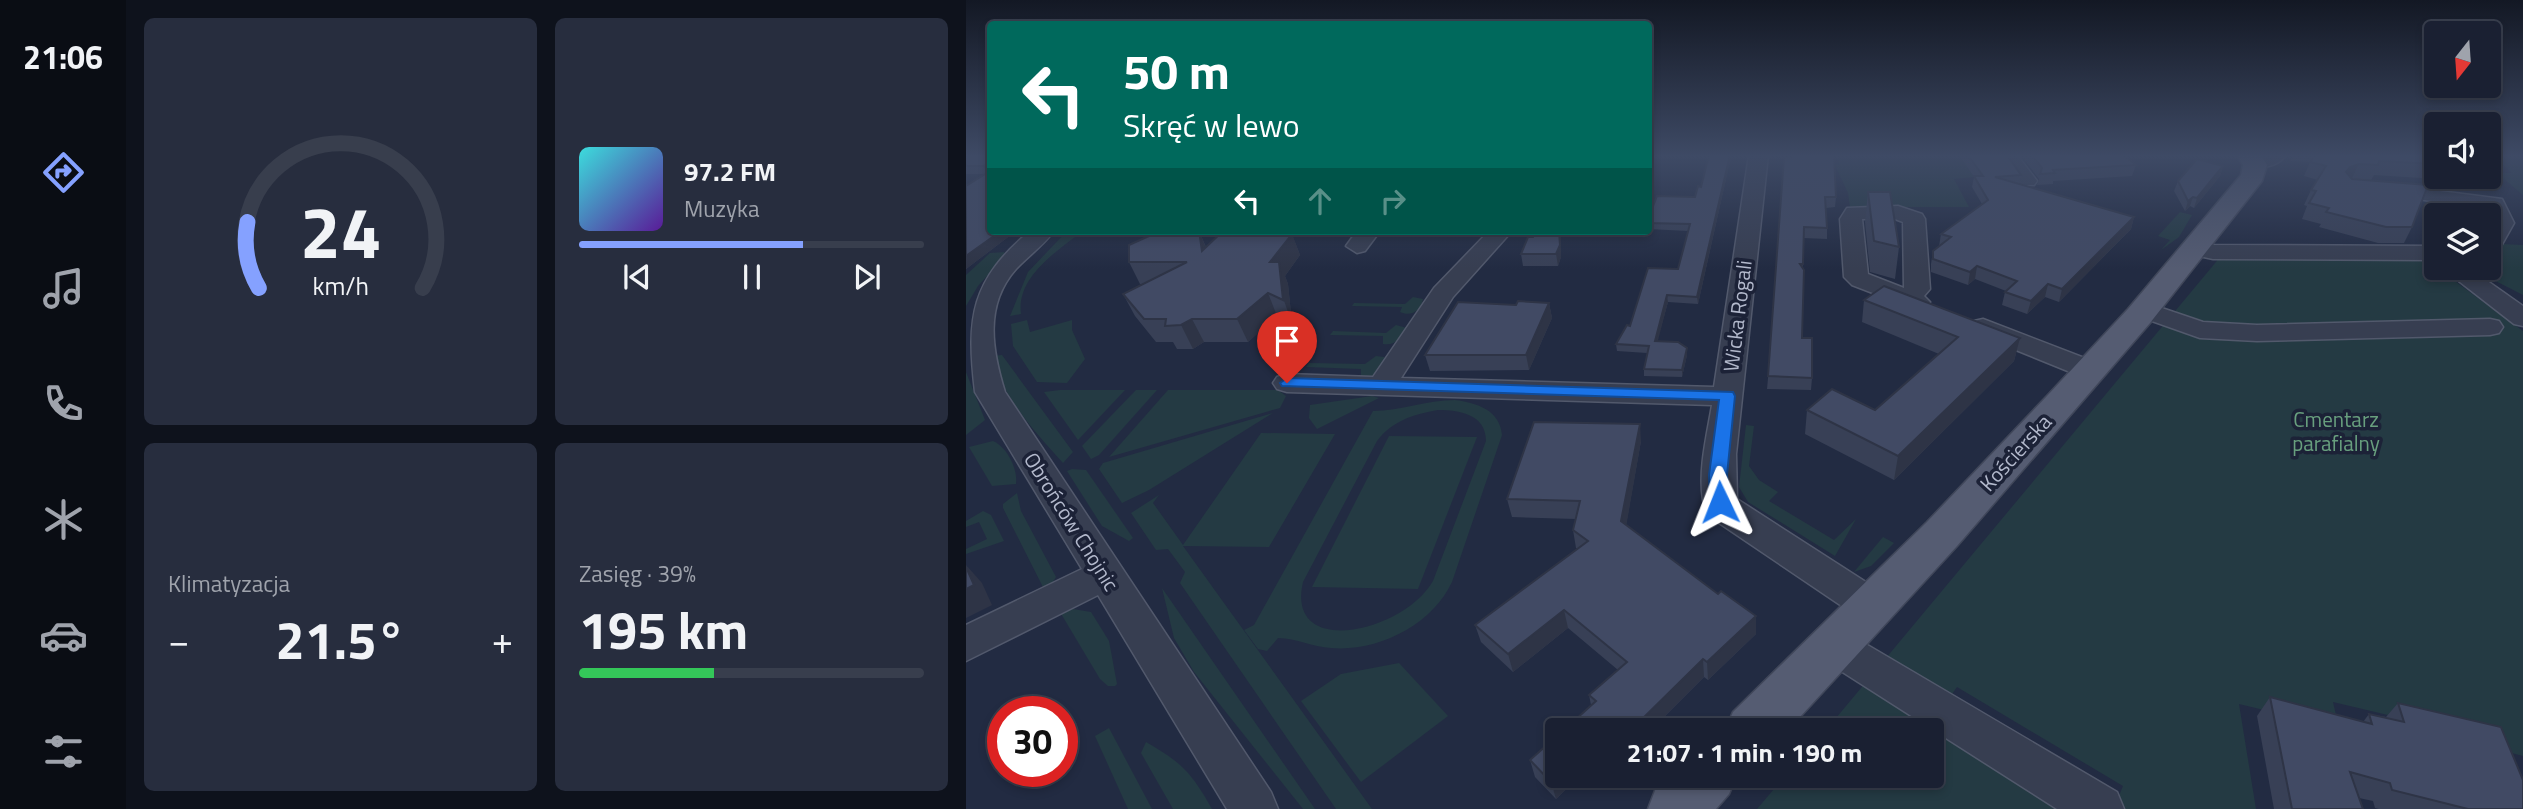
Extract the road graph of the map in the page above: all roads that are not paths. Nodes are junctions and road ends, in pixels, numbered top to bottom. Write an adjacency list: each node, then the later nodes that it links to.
1 (1754, 193): 18 (street, Wicka Rogali)
2 (2239, 193): 7 (main road, Kościerska)
3 (2431, 193): 4 (street)
4 (2495, 203)
5 (1039, 235): 14 (street, Obrońców Chojnic)
6 (1497, 235): 17 (street)
7 (2193, 248): 8 (street); 11 (main road, Kościerska)
8 (2424, 254)
9 (2471, 280): 12 (street)
10 (1906, 298): 15 (street)
11 (2144, 310): 13 (street); 15 (main road, Kościerska)
12 (2523, 318)
13 (2490, 327)
14 (971, 329): 19 (street, Obrońców Chojnic)
15 (2090, 370): 20 (main road, Kościerska)
16 (1287, 383): 17 (street)
17 (1382, 385): 18 (street)
18 (1727, 396): 20 (street, Wicka Rogali)
19 (1104, 575): 21 (street); 25 (street, Obrońców Chojnic)
20 (1871, 606): 22 (main road, Kościerska)
21 (966, 644)
22 (1833, 645): 23 (main road, Kościerska); 27 (street)
23 (1763, 718)
24 (1697, 788): 26 (main road)
25 (1254, 809)
26 (1677, 809)
27 (2100, 809)

